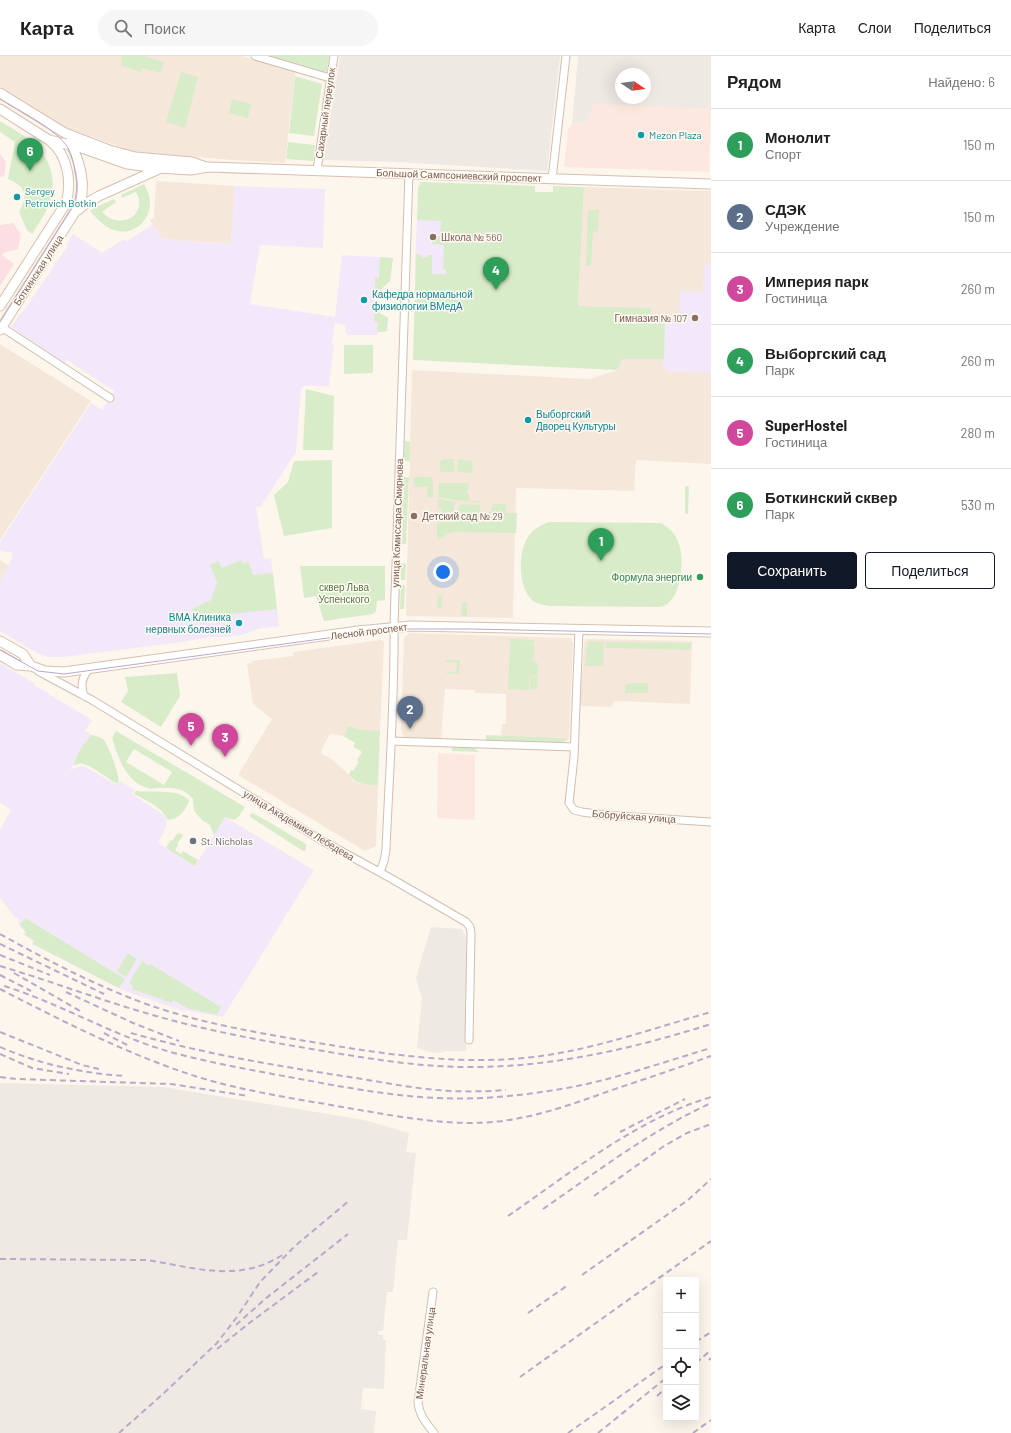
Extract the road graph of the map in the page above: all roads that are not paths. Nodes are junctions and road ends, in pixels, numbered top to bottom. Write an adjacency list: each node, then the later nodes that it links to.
1 (255, 56): 4 (street)
2 (334, 56): 4 (street, Сахарный переулок)
3 (566, 56): 16 (street)
4 (330, 78): 14 (street, Сахарный переулок)
5 (0, 93): 7 (main road, Большой Сампсониевский проспект)
6 (0, 109): 8 (main road, Большой Сампсониевский проспект)
7 (65, 133): 9 (main road, Большой Сампсониевский проспект); 10 (main road)
8 (49, 140): 10 (main road, Большой Сампсониевский проспект); 11 (main road)
9 (84, 141): 10 (main road); 12 (main road, Большой Сампсониевский проспект)
10 (72, 145): 11 (main road); 13 (main road, Большой Сампсониевский проспект); 18 (main road)
11 (63, 157): 19 (main road, Боткинская улица)
12 (208, 167): 13 (main road, Большой Сампсониевский проспект); 14 (main road, Большой Сампсониевский проспект)
13 (163, 168): 18 (main road)
14 (317, 170): 15 (main road, Большой Сампсониевский проспект)
15 (409, 173): 16 (main road, Большой Сампсониевский проспект); 22 (street, улица Комиссара Смирнова)
16 (552, 178): 17 (main road, Большой Сампсониевский проспект)
17 (711, 184)
18 (77, 211): 20 (main road, Боткинская улица)
19 (0, 306)
20 (1, 328): 21 (street)
21 (110, 398)
22 (394, 627): 23 (main road, Лесной проспект); 28 (main road, Лесной проспект); 30 (street, улица Комиссара Смирнова)
23 (579, 629): 24 (main road, Лесной проспект); 31 (street, Бобруйская улица)
24 (711, 632)
25 (0, 641): 27 (main road, улица Академика Лебедева)
26 (0, 655): 27 (main road, улица Академика Лебедева)
27 (31, 666): 28 (main road, Лесной проспект); 29 (street, улица Академика Лебедева)
28 (90, 669): 29 (street)
29 (84, 696): 33 (street, улица Академика Лебедева)
30 (391, 741): 31 (street); 33 (street, улица Комиссара Смирнова)
31 (574, 747): 32 (street, Бобруйская улица)
32 (711, 822)
33 (380, 872): 34 (street, улица Академика Лебедева)
34 (469, 1040)
35 (433, 1292): 36 (street, Минеральная улица)
36 (434, 1433)

